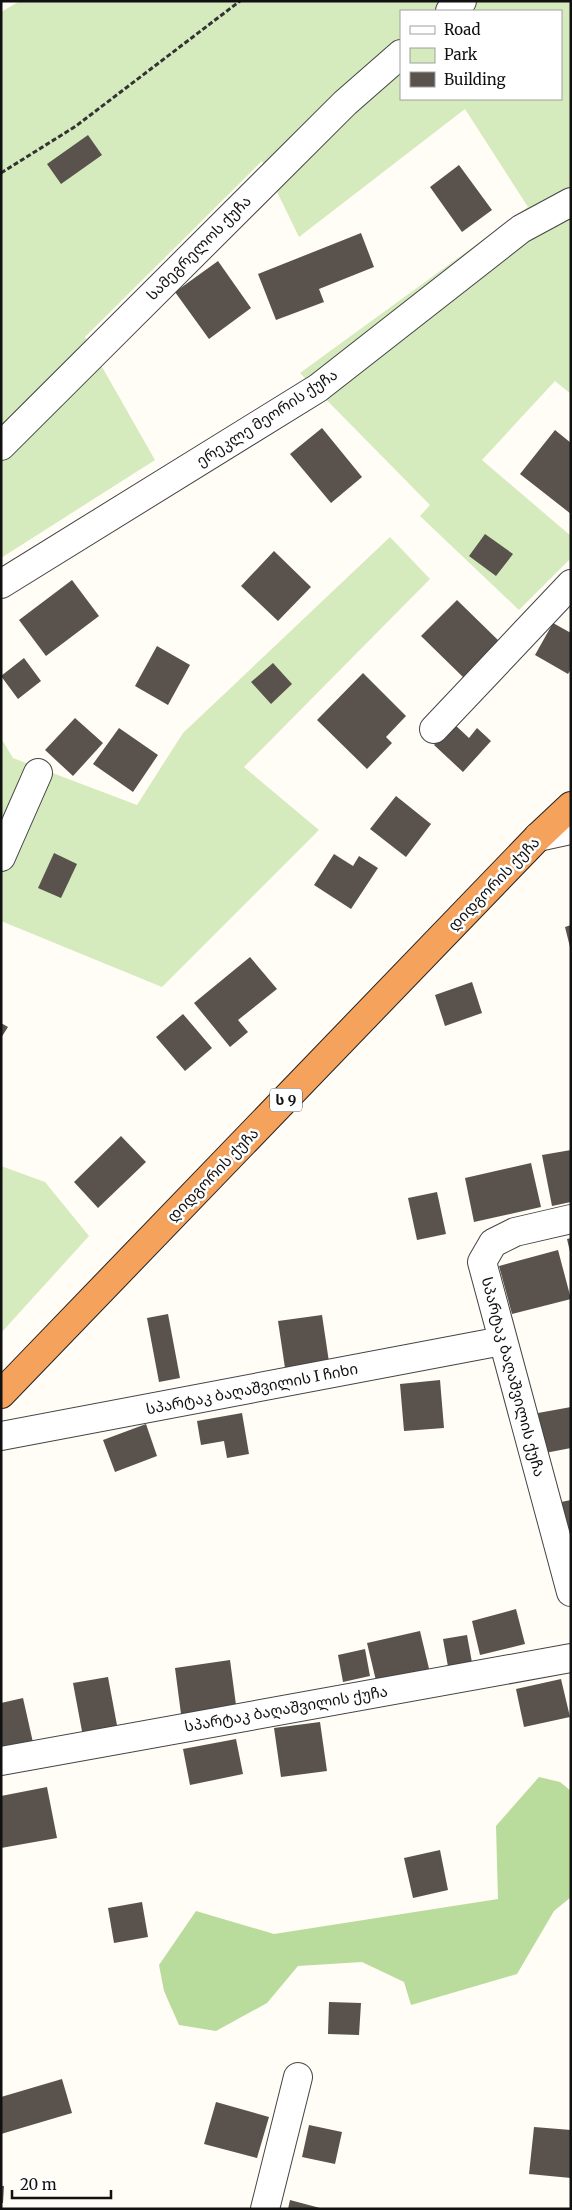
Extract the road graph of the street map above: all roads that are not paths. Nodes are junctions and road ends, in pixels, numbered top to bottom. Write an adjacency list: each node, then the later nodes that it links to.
1 (462, 1): 2 (street)
2 (451, 10)
3 (400, 55): 5 (street, სამეგრელოს ქუჩა)
4 (571, 202): 6 (street, ერეკლე მეორის ქუჩა)
5 (1, 446)
6 (1, 584)
7 (571, 584): 8 (street)
8 (434, 729)
9 (38, 773): 13 (street)
10 (571, 806): 12 (highway, დიდგორის ქუჩა / ს 9)
11 (571, 830): 12 (street)
12 (538, 837): 16 (highway, დიდგორის ქუჩა / ს 9)
13 (1, 857)
14 (571, 1219): 15 (street, სპარტაკ ბაღაშვილის ქუჩა)
15 (502, 1341): 17 (street, სპარტაკ ბაღაშვილის I ჩიხი); 18 (street, სპარტაკ ბაღაშვილის ქუჩა)
16 (1, 1394)
17 (1, 1436)
18 (571, 1592)
19 (571, 1658): 20 (street, სპარტაკ ბაღაშვილის ქუჩა)
20 (1, 1761)
21 (298, 2077): 22 (street)
22 (266, 2209)

